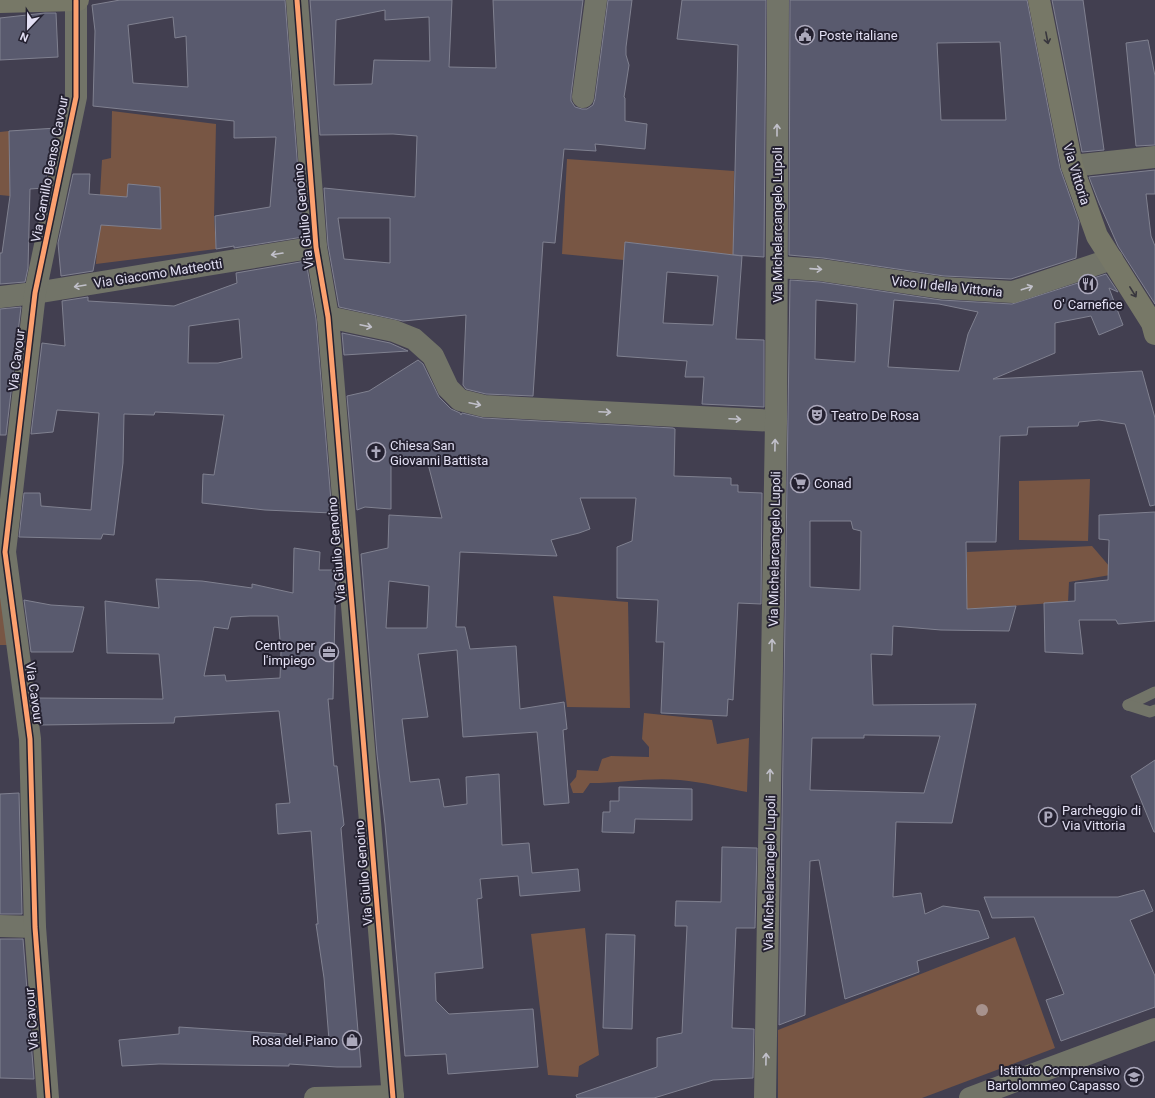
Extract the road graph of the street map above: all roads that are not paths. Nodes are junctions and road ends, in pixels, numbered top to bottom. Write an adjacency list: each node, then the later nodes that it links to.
1 (77, 0): 6 (street); 13 (street, Via Camillo Benso Cavour)
2 (297, 0): 10 (street, Via Giulio Genoino)
3 (596, 0): 7 (street)
4 (778, 0): 12 (street, Via Michelarcangelo Lupoli, one-way to 4)
5 (1040, 0): 9 (street, Via Vittoria, one-way to 9)
6 (0, 2)
7 (583, 97)
8 (1155, 157): 9 (street)
9 (1072, 166): 11 (street, Via Vittoria)
10 (316, 248): 13 (street, Via Giacomo Matteotti, one-way to 13); 15 (street, Via Giulio Genoino)
11 (1112, 259): 12 (street, Vico II della Vittoria, one-way to 11); 16 (street, Via Vittoria, one-way to 16)
12 (777, 266): 17 (street, Via Michelarcangelo Lupoli)
13 (35, 293): 14 (street, Via Giacomo Matteotti); 21 (street, Via Cavour)
14 (0, 297)
15 (328, 318): 17 (street, one-way to 17); 23 (street, Via Giulio Genoino)
16 (1155, 334)
17 (776, 421): 26 (street, Via Michelarcangelo Lupoli, one-way to 17)
18 (1155, 692): 19 (lane)
19 (1155, 710)
20 (0, 926): 21 (street)
21 (35, 927): 24 (street, Via Cavour)
22 (1155, 1029): 27 (street)
23 (393, 1097): 25 (street)
24 (48, 1098)
25 (315, 1098)
26 (765, 1098)
27 (970, 1098)

